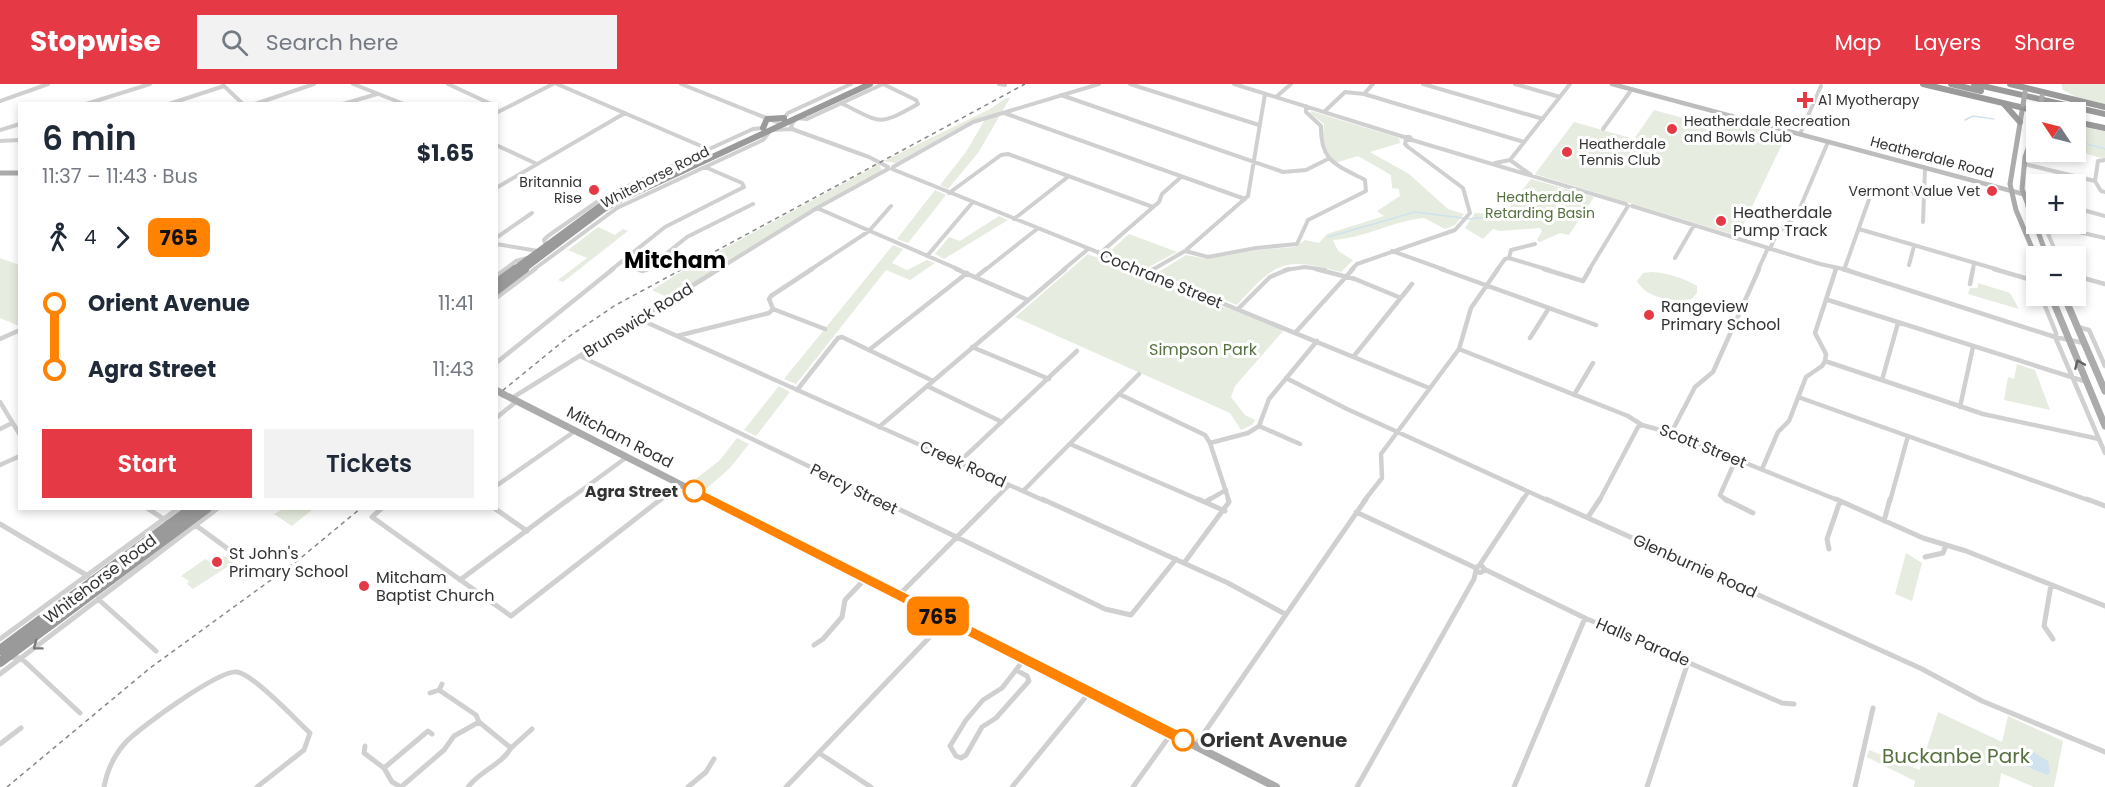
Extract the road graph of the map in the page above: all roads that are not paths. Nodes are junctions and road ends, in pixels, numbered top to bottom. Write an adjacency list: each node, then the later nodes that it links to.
1 (48, 84): 44 (street)
2 (147, 84): 45 (street)
3 (314, 84): 48 (street)
4 (353, 84): 36 (street)
5 (448, 84): 51 (street)
6 (540, 84): 33 (street)
7 (555, 84): 33 (street); 65 (street)
8 (681, 84): 68 (street)
9 (851, 84): 72 (street, Whitehorse Road)
10 (859, 84): 72 (highway, Whitehorse Road)
11 (870, 84): 69 (highway, Whitehorse Road)
12 (883, 84): 54 (street, Whitehorse Road); 54 (street)
13 (999, 84): 30 (street)
14 (1099, 84): 40 (street, Brunswick Road)
15 (1130, 84): 76 (street)
16 (1234, 84): 31 (street)
17 (1291, 84): 42 (street)
18 (1373, 84): 38 (street)
19 (1423, 84): 70 (street)
20 (1515, 84): 43 (street)
21 (1570, 84): 43 (street)
22 (1612, 84): 35 (main road, Heatherdale Road)
23 (1923, 84): 55 (highway)
24 (1951, 84): 52 (highway)
25 (1974, 84): 66 (highway)
26 (2010, 84): 34 (highway)
27 (2044, 84): 39 (main road)
28 (2051, 84): 41 (highway)
29 (223, 85): 46 (street); 47 (street)
30 (1005, 85)
31 (1246, 86): 37 (street)
32 (1821, 86): 83 (street)
33 (547, 87): 61 (street)
34 (2026, 88): 39 (highway); 57 (main road, bridge)
35 (1632, 89): 80 (street); 83 (main road, Heatherdale Road)
36 (377, 94): 49 (street); 50 (street)
37 (1265, 94): 42 (street); 76 (street)
38 (1364, 94): 64 (street); 87 (street)
39 (2043, 94): 41 (highway); 53 (main road, bridge)
40 (1061, 95): 63 (street, Brunswick Road); 95 (street)
41 (2062, 96): 60 (highway)
42 (1276, 97): 56 (street)
43 (1560, 97): 70 (street)
44 (0, 101)
45 (92, 102)
46 (175, 102)
47 (241, 102)
48 (261, 102)
49 (350, 102)
50 (399, 102)
51 (487, 102)
52 (2027, 102)
53 (2042, 102)
54 (841, 104): 69 (street, Whitehorse Road)
55 (2003, 104): 57 (highway); 73 (highway)
56 (1306, 106): 64 (street); 92 (street)
57 (2022, 106): 59 (highway); 73 (main road)
58 (498, 107): 61 (street)
59 (2026, 107)
60 (2105, 107)
61 (505, 109): 62 (street)
62 (498, 112)
63 (1004, 112): 101 (street, Brunswick Road); 106 (street)
64 (1324, 112): 84 (street)
65 (625, 113): 90 (street); 97 (street)
66 (2105, 114)
67 (2086, 116): 71 (highway)
68 (767, 118): 72 (highway); 77 (highway)
69 (796, 118): 72 (highway, Whitehorse Road); 79 (street)
70 (1543, 119): 87 (street)
71 (2105, 120)
72 (780, 122): 77 (highway, Whitehorse Road); 79 (street, Cochrane Street); 82 (highway, Whitehorse Road)
73 (2020, 122): 110 (main road)
74 (2086, 124): 78 (highway)
75 (18, 125): 81 (street)
76 (1259, 125): 95 (street)
77 (762, 128): 90 (street, Whitehorse Road); 141 (highway, Whitehorse Road)
78 (2105, 128)
79 (793, 129): 82 (street); 101 (street, Cochrane Street)
80 (1604, 129)
81 (0, 130)
82 (771, 130): 98 (highway, Whitehorse Road); 100 (street, Whitehorse Road)
83 (1800, 134): 88 (main road, Heatherdale Road)
84 (1405, 139): 96 (street); 144 (street)
85 (18, 140): 86 (street)
86 (0, 141)
87 (1524, 142): 93 (street)
88 (1828, 142): 102 (main road, Heatherdale Road); 140 (street)
89 (498, 146): 97 (street)
90 (708, 149): 141 (street, Whitehorse Road)
91 (2026, 158): 99 (main road)
92 (1328, 159): 95 (street); 143 (street)
93 (1510, 160): 96 (street); 107 (street)
94 (2105, 160): 108 (street)
95 (1254, 161): 116 (street)
96 (1489, 163): 107 (street)
97 (537, 164): 109 (street)
98 (697, 164): 100 (street); 141 (highway, Whitehorse Road)
99 (2024, 164): 108 (street); 114 (main road)
100 (705, 167): 150 (street); 168 (street, Whitehorse Road)
101 (890, 168): 111 (street, Cochrane Street); 123 (street, Brunswick Road)
102 (1925, 168): 110 (main road, Heatherdale Road); 113 (street)
103 (0, 173): 104 (main road)
104 (18, 174)
105 (1069, 176): 111 (street); 122 (street); 127 (street)
106 (1181, 177): 116 (street); 122 (street)
107 (1532, 177): 121 (street)
108 (2096, 181): 112 (street)
109 (498, 187)
110 (2011, 187): 114 (main road, Heatherdale Road); 139 (main road)
111 (949, 192): 117 (street, Cochrane Street)
112 (2105, 192)
113 (1923, 194): 128 (street); 131 (street)
114 (2023, 194): 115 (street, Heatherdale Road); 118 (main road)
115 (2026, 195)
116 (1245, 200): 143 (street)
117 (972, 202): 127 (street, Cochrane Street); 146 (street)
118 (2026, 203)
119 (753, 204): 150 (street)
120 (891, 206): 132 (street)
121 (1629, 206): 129 (street); 148 (street)
122 (1153, 207): 145 (street)
123 (818, 208): 132 (street); 178 (street, Brunswick Road)
124 (2086, 211): 126 (street)
125 (532, 213): 134 (street)
126 (2105, 216)
127 (1014, 219): 130 (street, Cochrane Street)
128 (1923, 222)
129 (1694, 225): 140 (street); 149 (street)
130 (1037, 229): 142 (street, Cochrane Street); 158 (street)
131 (1859, 229): 138 (street); 154 (street)
132 (869, 231): 146 (street); 176 (street)
133 (2086, 234): 135 (street)
134 (498, 237)
135 (2105, 238)
136 (498, 244): 141 (street)
137 (1536, 244): 148 (street)
138 (1914, 246): 151 (street); 152 (street)
139 (2031, 246)
140 (1769, 248): 153 (street); 232 (street)
141 (544, 250): 147 (highway, Whitehorse Road); 167 (highway, Whitehorse Road)
142 (1087, 250): 145 (street, Cochrane Street); 170 (street)
143 (1185, 251): 156 (street)
144 (1392, 251): 159 (street); 166 (street)
145 (1099, 254): 156 (street, Cochrane Street)
146 (927, 256): 155 (street)
147 (530, 257): 157 (street, Whitehorse Road); 162 (highway, Whitehorse Road)
148 (1509, 258): 166 (street)
149 (1675, 258)
150 (622, 262): 200 (street)
151 (1974, 263): 160 (street); 164 (street)
152 (1909, 265)
153 (1837, 270): 154 (street); 171 (street)
154 (1845, 271): 186 (street)
155 (967, 273): 158 (street); 195 (street)
156 (1147, 273): 177 (street, Cochrane Street)
157 (498, 274)
158 (976, 277): 170 (street)
159 (1345, 277): 169 (street); 177 (street); 184 (street)
160 (2026, 278)
161 (2086, 279): 165 (street)
162 (498, 281)
163 (1412, 284): 169 (street)
164 (1970, 284)
165 (2105, 284)
166 (1486, 286): 175 (street); 194 (street)
167 (498, 289)
168 (498, 297)
169 (1401, 298): 198 (street)
170 (1028, 300): 192 (street)
171 (1828, 300): 179 (street); 199 (street)
172 (2045, 306): 186 (street)
173 (2055, 306): 189 (main road)
174 (2069, 306): 181 (main road)
175 (1549, 308): 180 (street); 187 (street)
176 (773, 309): 182 (street); 185 (street)
177 (1238, 309): 184 (street, Cochrane Street)
178 (639, 319): 185 (street, Creek Road); 197 (street, Brunswick Road)
179 (1898, 323): 193 (street); 206 (street)
180 (1596, 325)
181 (2078, 327): 191 (main road); 202 (street)
182 (825, 329)
183 (18, 331): 188 (street)
184 (1295, 333): 190 (street, Cochrane Street)
185 (677, 336): 212 (street, Creek Road)
186 (2055, 337): 189 (street); 207 (street)
187 (1530, 338)
188 (0, 339)
189 (2069, 340): 191 (street); 209 (main road, one-way to 189)
190 (1317, 341): 198 (street, Cochrane Street); 204 (street)
191 (2084, 343): 214 (main road)
192 (972, 347): 205 (street); 208 (street)
193 (1973, 347): 207 (street); 220 (street)
194 (1459, 349): 211 (street); 216 (street, Scott Street)
195 (869, 350): 208 (street); 212 (street)
196 (1077, 351): 205 (street)
197 (580, 356): 218 (street, Brunswick Road); 270 (street, Percy Street)
198 (1354, 356): 211 (street, Cochrane Street)
199 (1825, 360): 206 (street); 217 (street)
200 (498, 361)
201 (1593, 363): 216 (street)
202 (2105, 366)
203 (1139, 374): 215 (street)
204 (1286, 378): 225 (street); 230 (street, Glenburnie Road)
205 (1049, 379): 222 (street)
206 (1882, 380): 220 (street)
207 (2075, 380): 209 (street); 234 (street)
208 (933, 381): 210 (street)
209 (2087, 382): 226 (main road)
210 (927, 386): 222 (street); 227 (street)
211 (1429, 388): 230 (street)
212 (797, 390): 227 (street, Creek Road)
213 (500, 392): 218 (main road, Mitcham Road)
214 (2105, 392)
215 (1119, 394): 235 (street); 236 (street)
216 (1574, 395): 224 (street, Scott Street)
217 (1798, 397): 233 (street); 244 (street)
218 (514, 400): 221 (street, Brunswick Road); 229 (main road, Mitcham Road)
219 (0, 402): 223 (street)
220 (1960, 407): 234 (street)
221 (498, 416)
222 (1002, 422): 242 (street)
223 (12, 423): 228 (street); 231 (street)
224 (1642, 425): 232 (street, Scott Street); 264 (street)
225 (1259, 426): 235 (street); 237 (street)
226 (2105, 426)
227 (879, 427): 242 (street, Creek Road)
228 (0, 429)
229 (575, 431): 240 (main road, Mitcham Road); 246 (street)
230 (1397, 431): 250 (street, Glenburnie Road); 262 (street)
231 (18, 432)
232 (1671, 434): 241 (street, Scott Street)
233 (1908, 436): 253 (street); 265 (street)
234 (2099, 439): 238 (street)
235 (1210, 443): 248 (street)
236 (1070, 444): 249 (street); 251 (street)
237 (1300, 444)
238 (2105, 453)
239 (18, 457): 243 (street)
240 (627, 457): 245 (main road, Mitcham Road); 269 (street)
241 (1736, 459): 244 (street, Scott Street); 263 (street)
242 (958, 463): 247 (street, Creek Road)
243 (0, 465)
244 (1762, 470): 252 (street, Scott Street)
245 (681, 484): 279 (main road, Mitcham Road); 280 (street)
246 (498, 485)
247 (1009, 485): 249 (street, Creek Road); 270 (street)
248 (1227, 490): 251 (street); 261 (street)
249 (1023, 491): 275 (street, Creek Road)
250 (1528, 492): 264 (street, Glenburnie Road); 277 (street)
251 (1207, 501): 261 (street)
252 (1840, 501): 265 (street, Scott Street); 272 (street)
253 (2105, 506)
254 (150, 510): 266 (street)
255 (177, 510): 266 (street, Whitehorse Road)
256 (188, 510): 266 (highway, Whitehorse Road)
257 (205, 510): 267 (highway, Whitehorse Road)
258 (215, 510): 267 (street, Whitehorse Road)
259 (380, 510): 280 (street)
260 (497, 510): 269 (street)
261 (1225, 511): 276 (street)
262 (1356, 512): 277 (street, Halls Parade); 285 (street)
263 (1753, 513)
264 (1588, 517): 312 (street, Glenburnie Road)
265 (1884, 520): 271 (street, Scott Street)
266 (167, 522): 278 (highway, Whitehorse Road)
267 (193, 523): 273 (street); 282 (highway, Whitehorse Road)
268 (0, 524): 278 (street)
269 (527, 531): 280 (street)
270 (956, 538): 275 (street, Percy Street); 283 (street)
271 (1946, 545): 274 (street); 281 (street, Scott Street)
272 (1829, 549)
273 (236, 554)
274 (1925, 557)
275 (1176, 559): 276 (street, Creek Road)
276 (1184, 563): 285 (street, Creek Road)
277 (1480, 569): 286 (street, Halls Parade); 326 (street)
278 (91, 578): 288 (street, Whitehorse Road); 292 (highway, Whitehorse Road)
279 (865, 579): 283 (main road, Mitcham Road); 290 (street)
280 (460, 580)
281 (2051, 585): 284 (street, Scott Street); 289 (street)
282 (95, 596): 291 (street); 292 (highway, Whitehorse Road); 293 (street, Whitehorse Road, one-way to 293)
283 (898, 596): 287 (main road, Mitcham Road)
284 (2105, 606)
285 (1285, 614): 310 (street)
286 (1585, 618): 295 (street, Halls Parade); 327 (street)
287 (946, 620): 294 (main road, Mitcham Road); 313 (street)
288 (0, 639)
289 (2053, 639)
290 (814, 645)
291 (156, 651)
292 (2, 657): 293 (street)
293 (21, 658): 297 (street, Whitehorse Road); 302 (street)
294 (1024, 659): 296 (street); 299 (main road, Mitcham Road)
295 (1688, 662): 300 (street, Halls Parade); 328 (street)
296 (1016, 670): 296 (street)
297 (0, 674)
298 (439, 690): 303 (street)
299 (1089, 693): 307 (main road, Mitcham Road); 323 (street)
300 (1794, 704)
301 (1873, 708): 329 (street)
302 (80, 713)
303 (479, 722): 311 (street); 318 (street)
304 (21, 728): 308 (street)
305 (532, 729): 311 (street)
306 (432, 734): 315 (street)
307 (1171, 734): 310 (main road, Mitcham Road); 324 (street)
308 (0, 744)
309 (366, 746): 315 (street)
310 (1195, 746): 325 (main road, Mitcham Road)
311 (511, 748): 319 (street)
312 (2105, 752)
313 (819, 753): 321 (street); 322 (street)
314 (714, 759): 320 (street)
315 (384, 768): 318 (street)
316 (105, 787): 317 (street)
317 (257, 787)
318 (401, 787)
319 (468, 787)
320 (688, 787)
321 (786, 787)
322 (871, 787)
323 (1012, 787)
324 (1133, 787)
325 (1276, 787)
326 (1357, 787)
327 (1515, 787)
328 (1647, 787)
329 (1855, 787)

